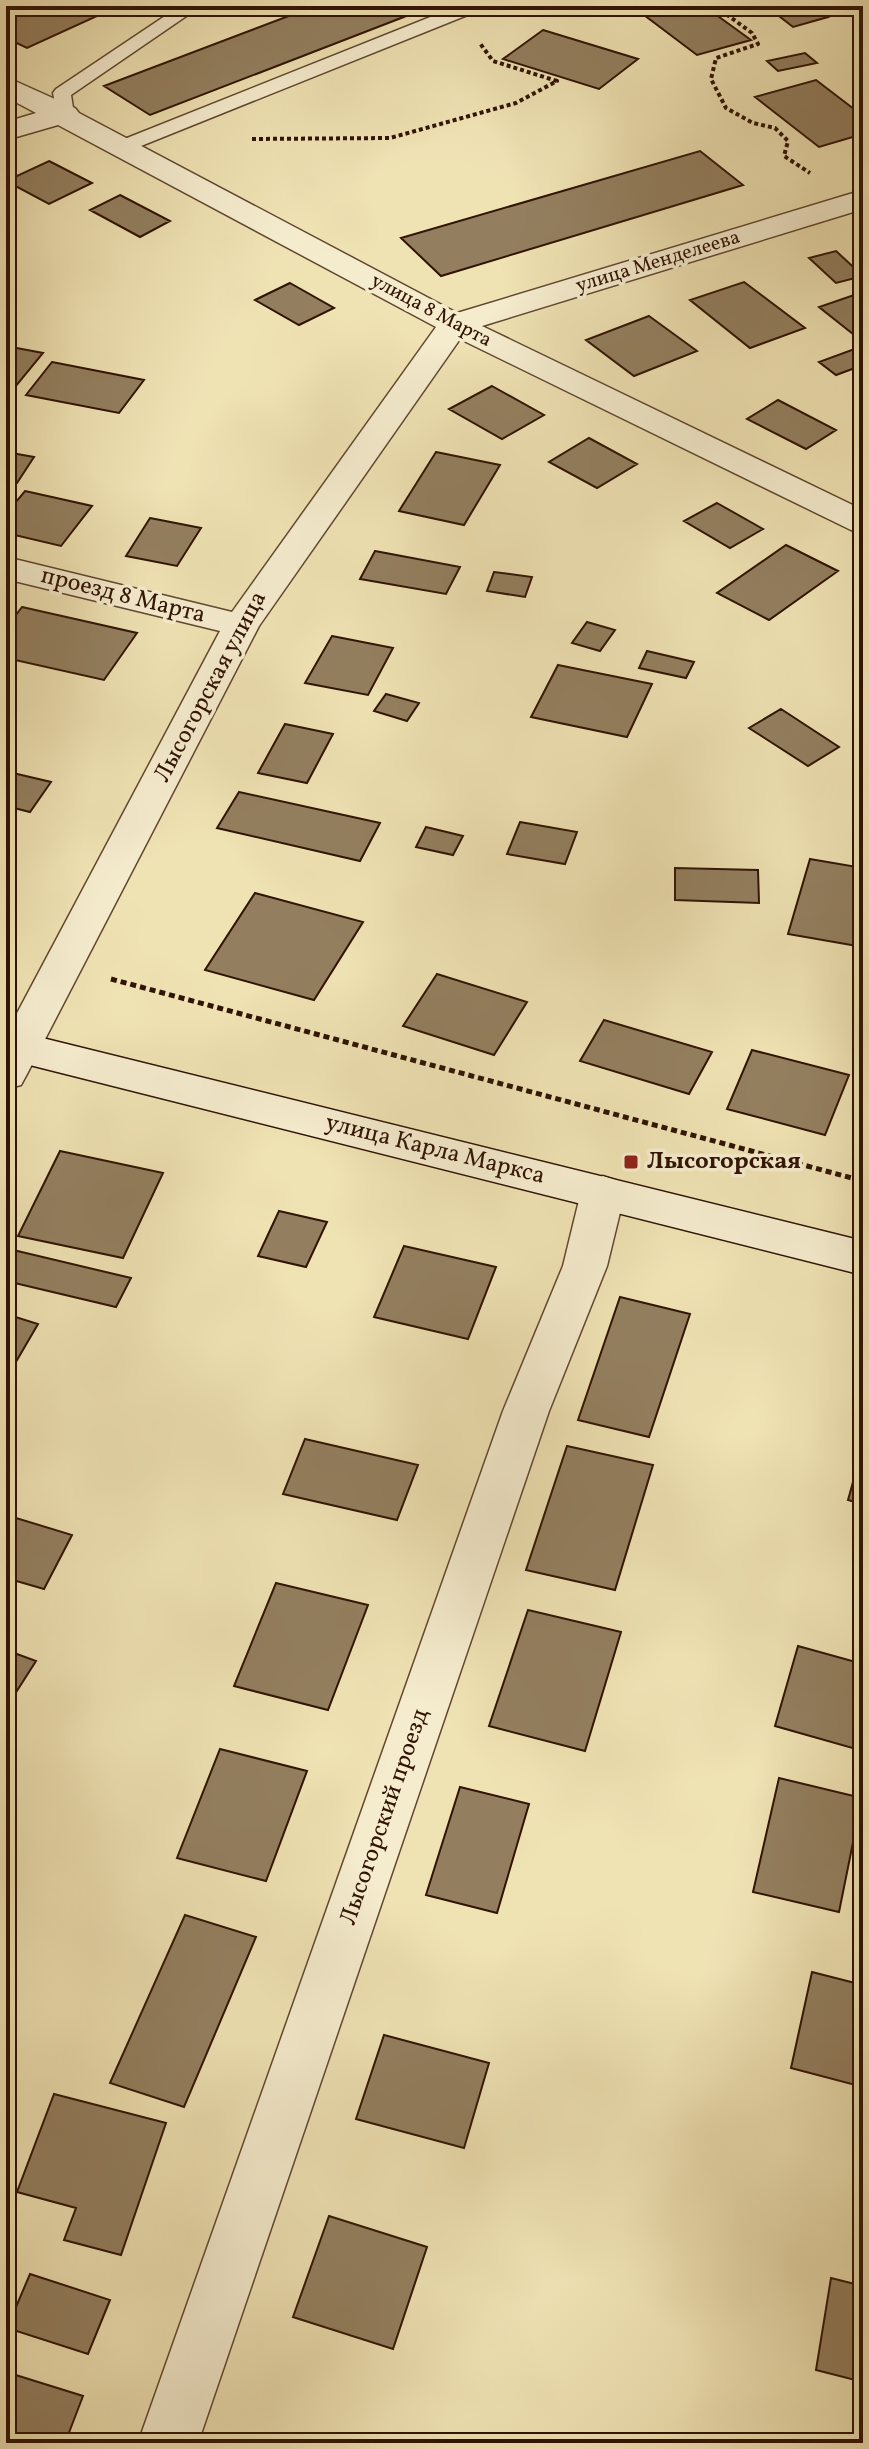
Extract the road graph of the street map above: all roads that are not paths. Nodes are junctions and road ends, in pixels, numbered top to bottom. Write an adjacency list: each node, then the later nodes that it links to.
1 (192, 6): 4 (lane)
2 (474, 6): 6 (lane)
3 (6, 86): 4 (street, улица 8 Марта)
4 (65, 114): 5 (street); 6 (street, улица 8 Марта)
5 (6, 131)
6 (124, 146): 8 (street, улица 8 Марта)
7 (857, 201): 8 (street, улица Менделеева)
8 (454, 324): 9 (street, улица 8 Марта); 11 (street, Лысогорская улица)
9 (863, 523)
10 (6, 568): 11 (street, проезд 8 Марта)
11 (241, 625): 12 (street, Лысогорская улица)
12 (10, 1055): 13 (street, улица Карла Маркса)
13 (603, 1192): 14 (street, улица Карла Маркса); 15 (street, Лысогорский проезд)
14 (863, 1258)
15 (168, 2443)

